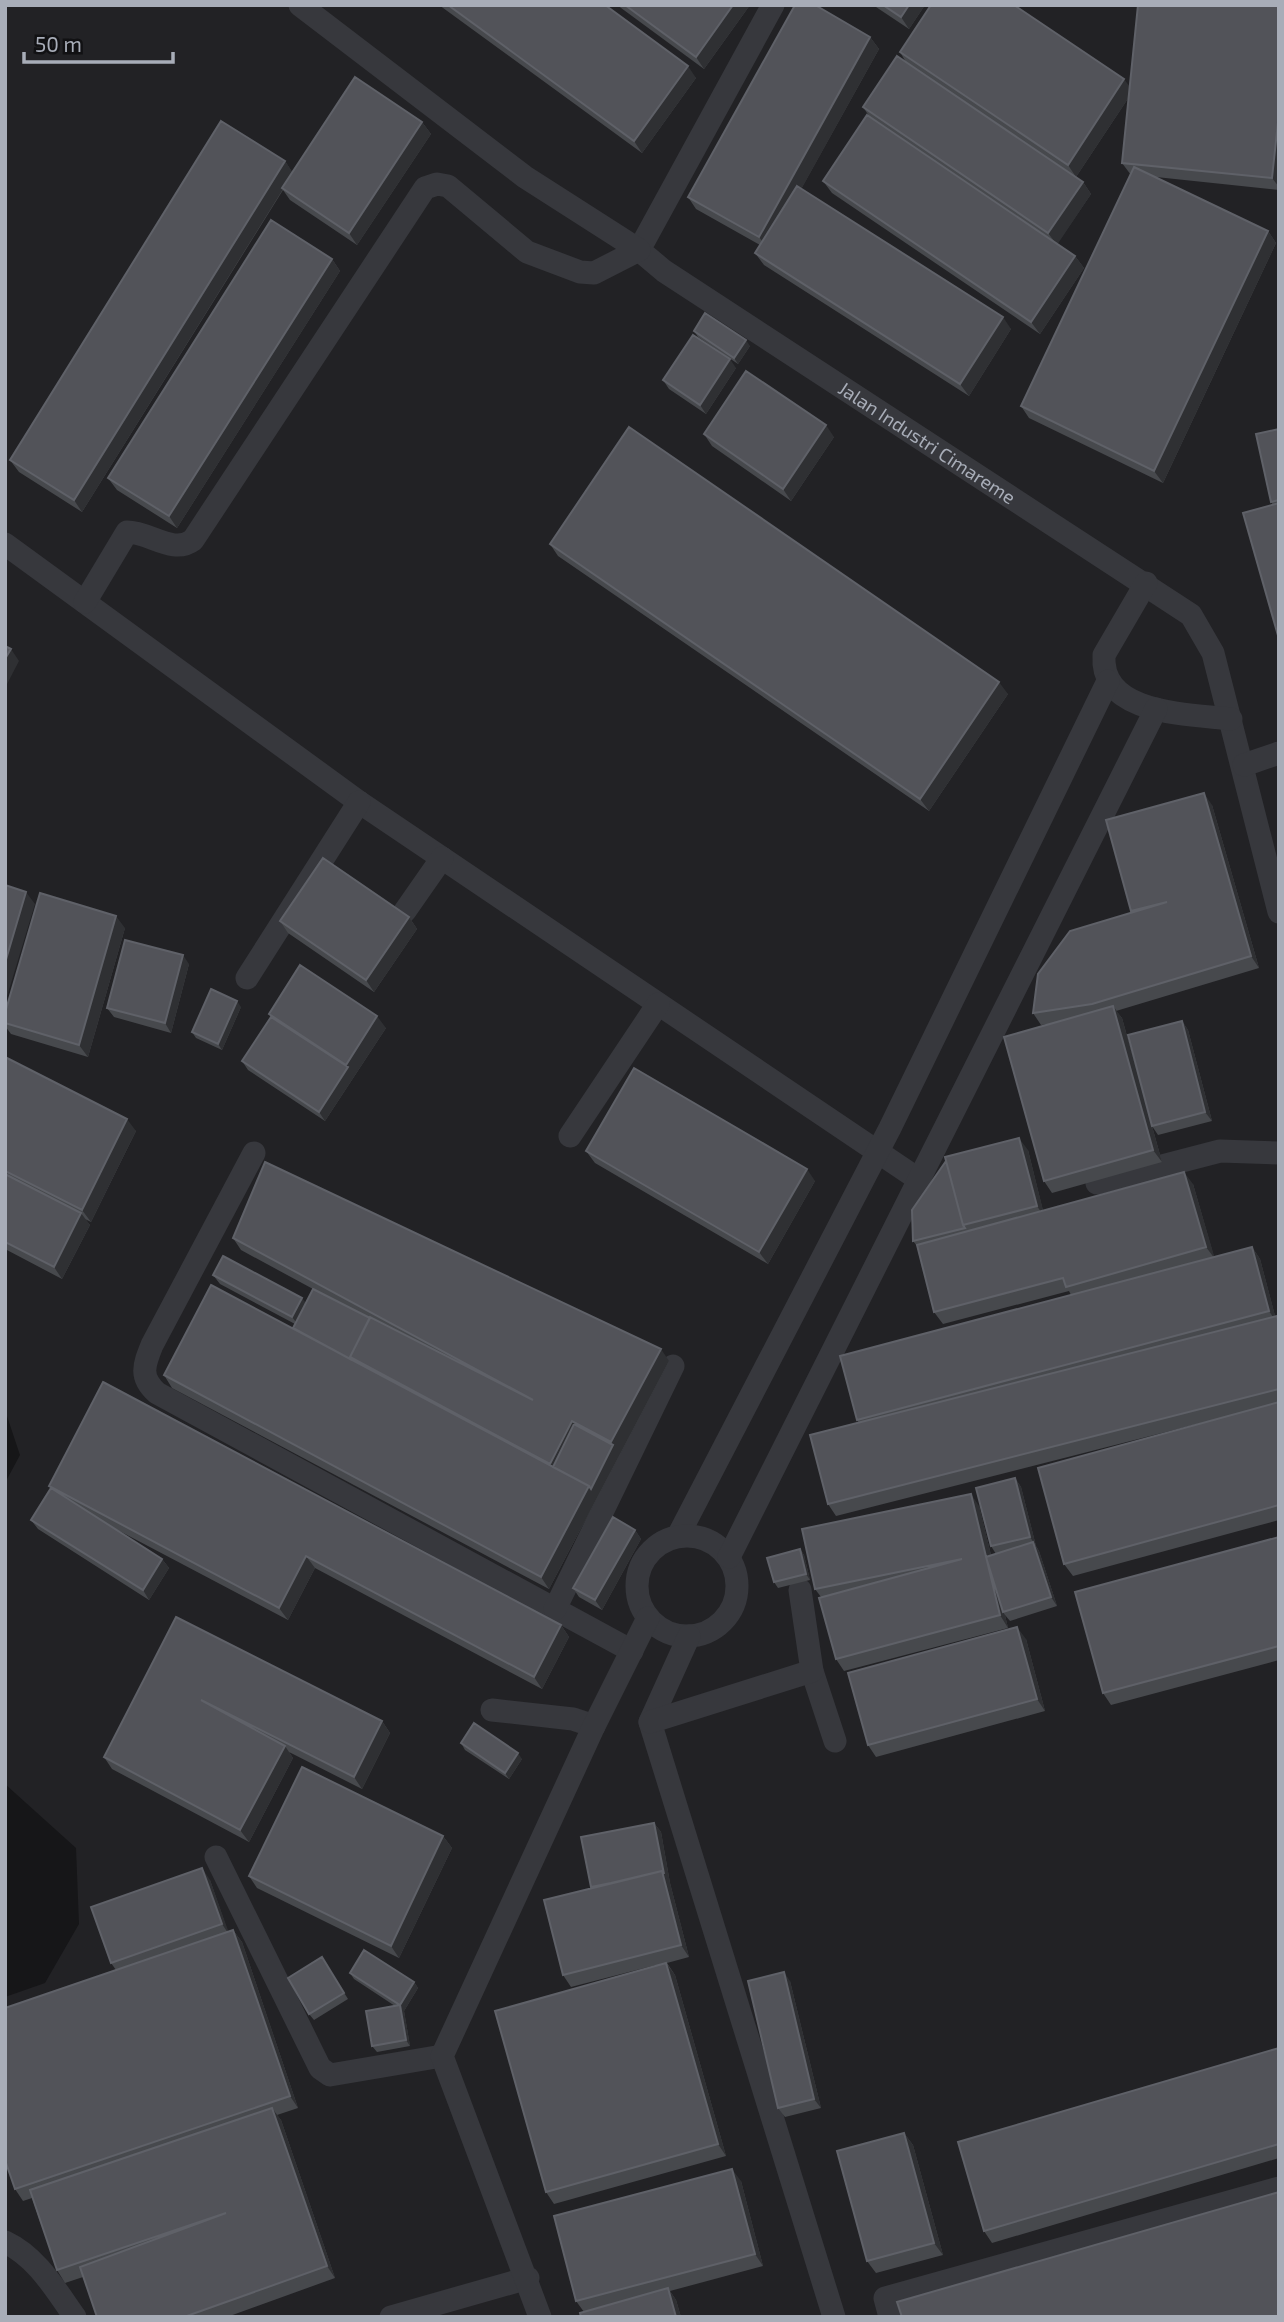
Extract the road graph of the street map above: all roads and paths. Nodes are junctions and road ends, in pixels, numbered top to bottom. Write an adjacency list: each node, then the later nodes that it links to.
1 (300, 5): 3 (street, Jalan Industri Cimareme)
2 (773, 5): 3 (street)
3 (639, 250): 5 (street, Jalan Industri Cimareme); 6 (street)
4 (5, 544): 6 (street)
5 (1146, 583): 7 (street); 9 (street, Jalan Industri Cimareme)
6 (85, 602): 12 (street)
7 (1108, 681): 8 (street); 19 (street)
8 (1156, 709): 9 (street); 22 (street)
9 (1231, 719): 11 (street, Jalan Industri Cimareme)
10 (1279, 753): 11 (street)
11 (1244, 765): 15 (street, Jalan Industri Cimareme)
12 (359, 802): 13 (street); 16 (street)
13 (442, 858): 14 (street); 17 (street)
14 (405, 911)
15 (1279, 912)
16 (247, 978)
17 (658, 1004): 18 (street); 19 (street)
18 (570, 1136)
19 (877, 1152): 22 (street); 25 (street)
20 (254, 1153): 28 (street)
21 (1279, 1153): 23 (street)
22 (918, 1179): 26 (street)
23 (1097, 1183)
24 (673, 1366): 28 (street)
25 (678, 1535): 26 (street); 29 (street)
26 (729, 1557): 30 (street)
27 (800, 1590): 32 (street)
28 (555, 1609): 31 (street)
29 (648, 1618): 30 (street); 31 (street)
30 (689, 1636): 34 (street)
31 (632, 1651): 35 (street)
32 (812, 1671): 34 (street); 36 (street)
33 (492, 1710): 35 (street)
34 (650, 1722): 45 (street)
35 (594, 1726): 38 (street)
36 (835, 1741)
37 (216, 1857): 38 (street)
38 (442, 2056): 41 (street)
39 (1279, 2188): 46 (street)
40 (5, 2242): 42 (street)
41 (528, 2278): 43 (street); 44 (street)
42 (75, 2317)
43 (391, 2317)
44 (540, 2317)
45 (834, 2317)
46 (890, 2317)

